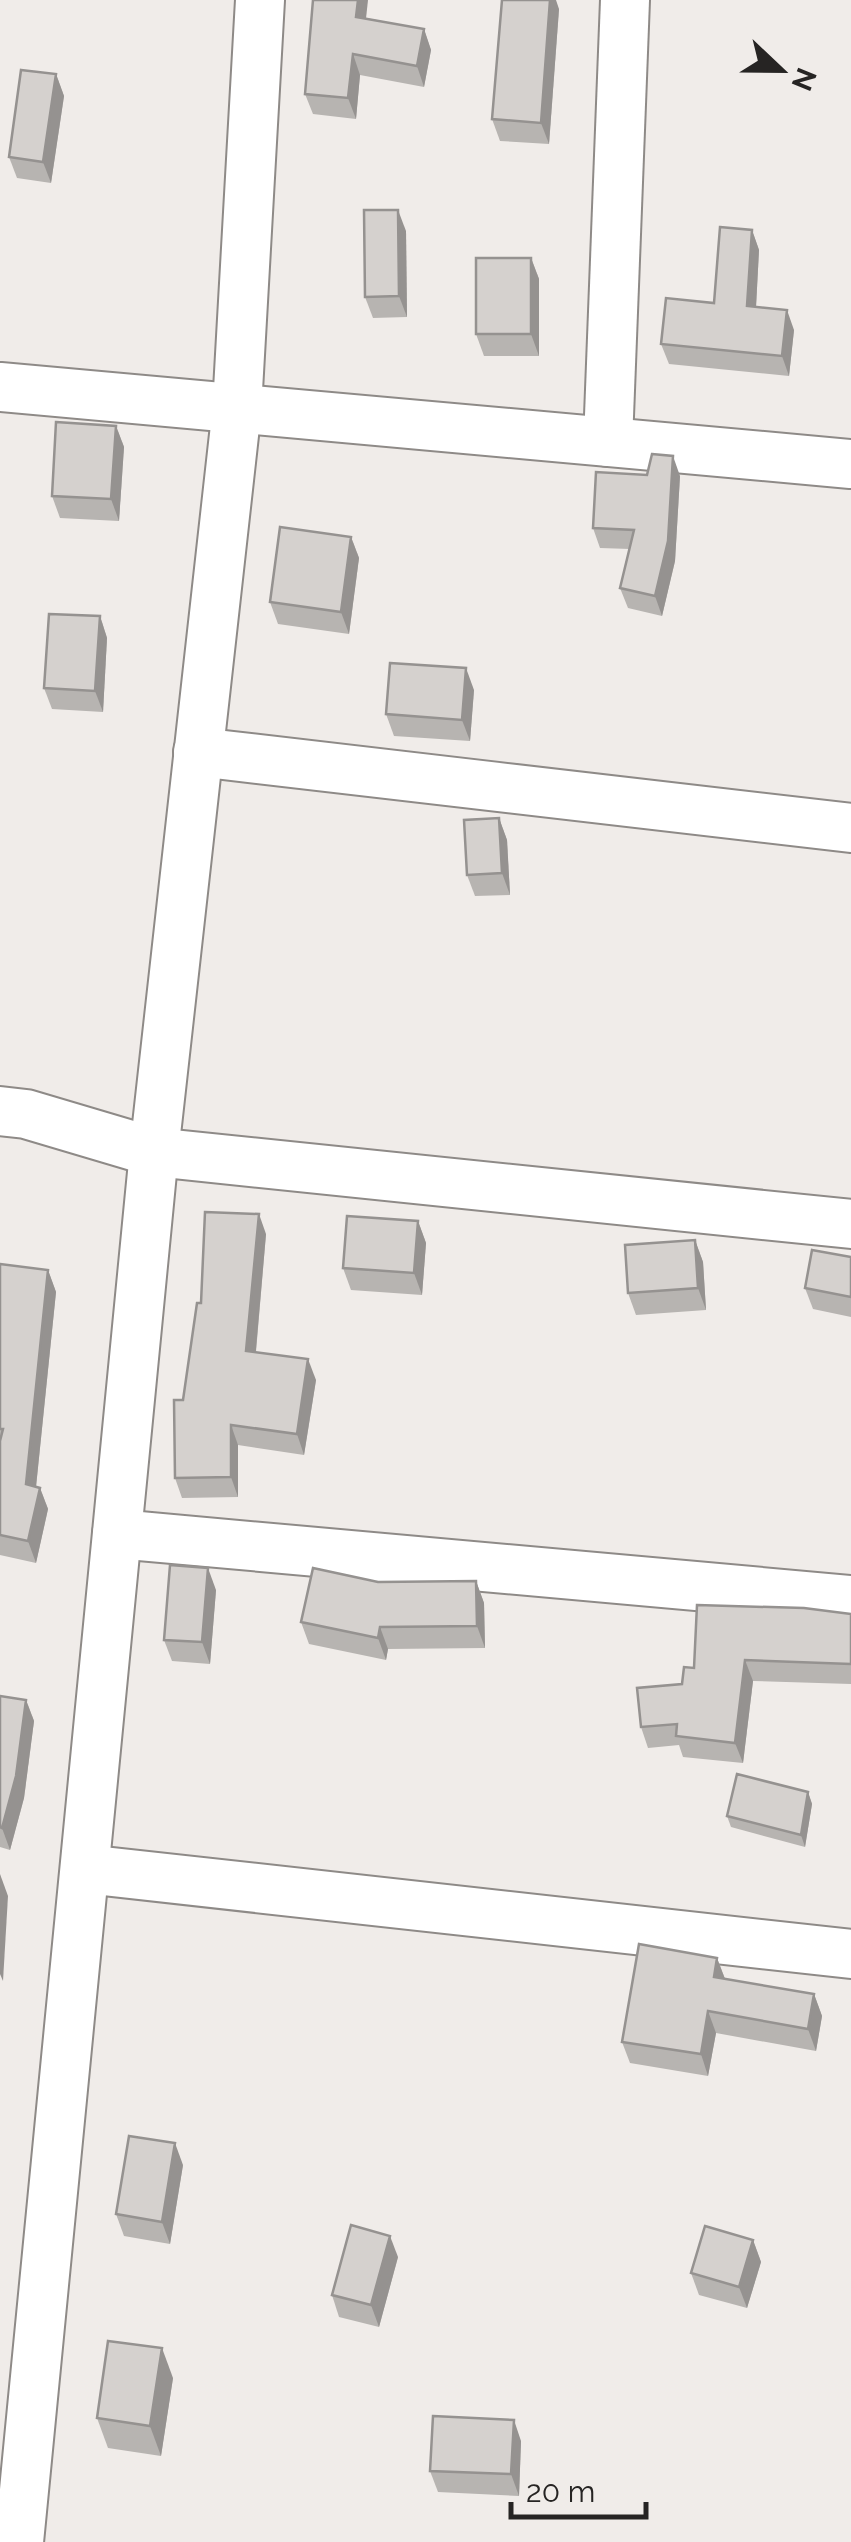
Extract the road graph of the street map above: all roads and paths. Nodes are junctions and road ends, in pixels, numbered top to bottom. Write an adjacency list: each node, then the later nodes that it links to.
1 (260, 0): 4 (street)
2 (625, 0): 5 (street)
3 (0, 387): 4 (street)
4 (237, 408): 5 (street); 7 (street)
5 (608, 442): 6 (street)
6 (851, 464)
7 (198, 752): 8 (street); 10 (street)
8 (851, 828)
9 (0, 1111): 10 (street)
10 (154, 1152): 11 (street); 12 (street)
11 (851, 1224)
12 (117, 1534): 13 (street); 14 (street)
13 (851, 1600)
14 (85, 1869): 15 (street); 16 (street)
15 (851, 1954)
16 (19, 2542)

